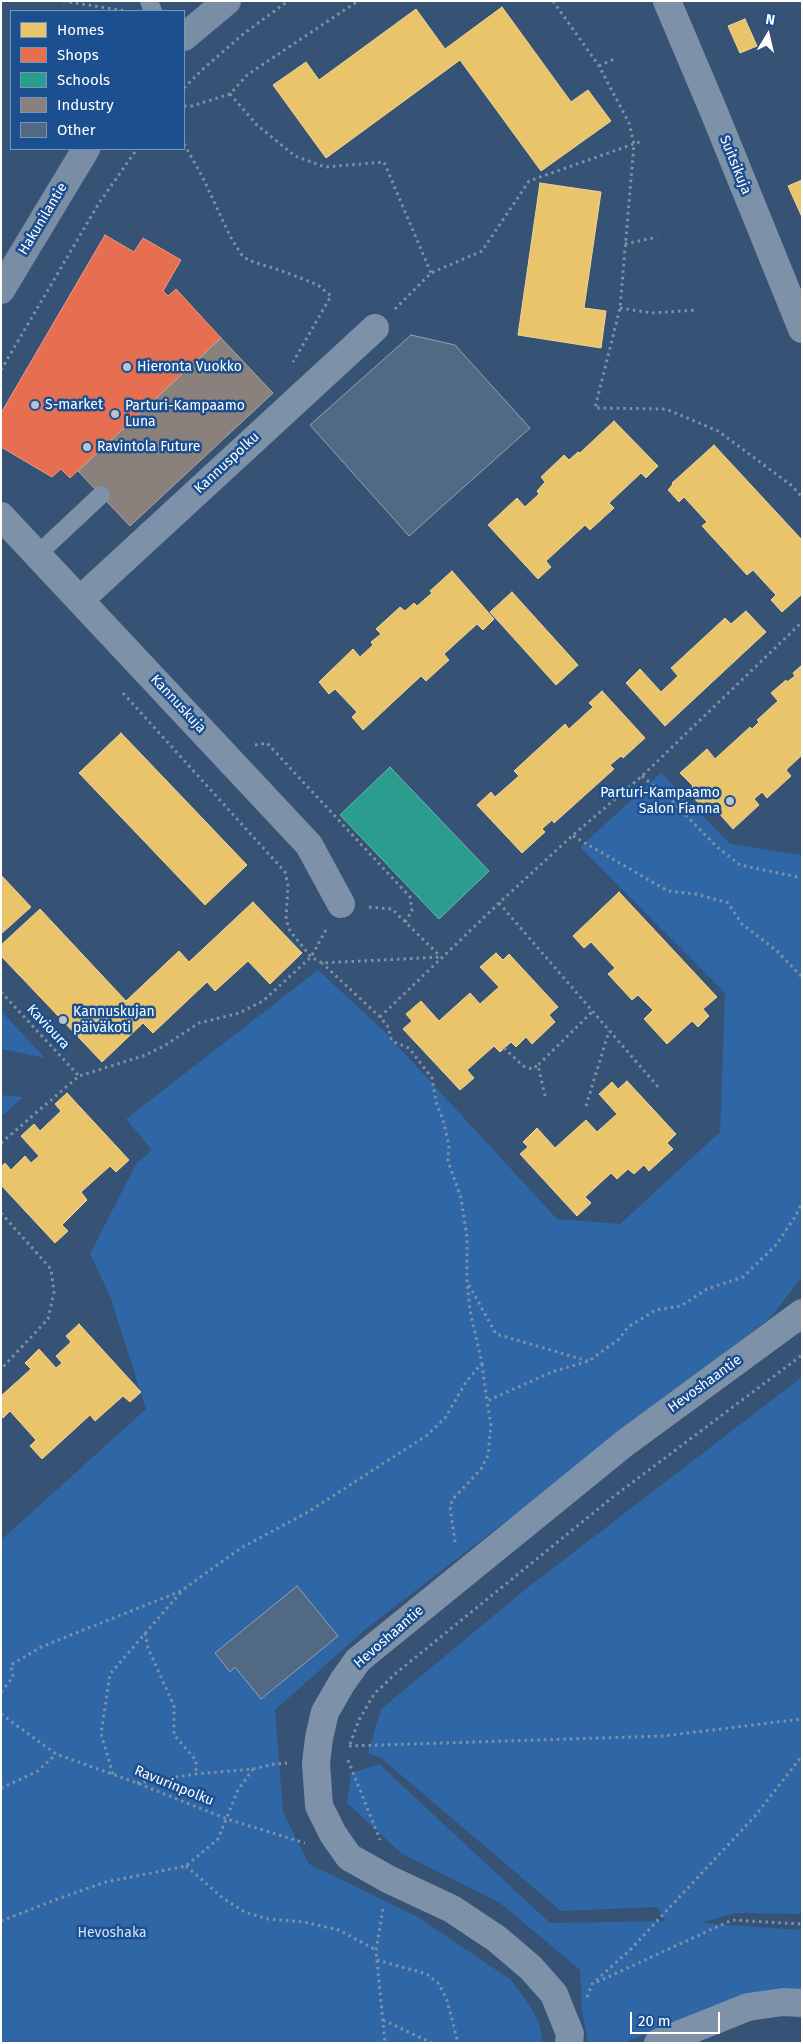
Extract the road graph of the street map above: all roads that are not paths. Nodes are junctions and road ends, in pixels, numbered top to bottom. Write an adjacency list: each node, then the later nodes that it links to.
1 (227, 1): 3 (main road)
2 (667, 1): 7 (street, Suitsikuja)
3 (185, 36)
4 (85, 150): 5 (main road, Hakunilantie)
5 (1, 290)
6 (375, 328): 11 (street, Kannuspolku)
7 (802, 329)
8 (101, 495): 10 (lane)
9 (1, 516): 10 (street, Kannuskuja)
10 (38, 554): 11 (street, Kannuskuja)
11 (81, 599): 12 (street, Kannuskuja)
12 (341, 904)
13 (802, 1313): 15 (street, Hevoshaantie)
14 (802, 2003): 16 (street)
15 (569, 2043)
16 (658, 2043)

